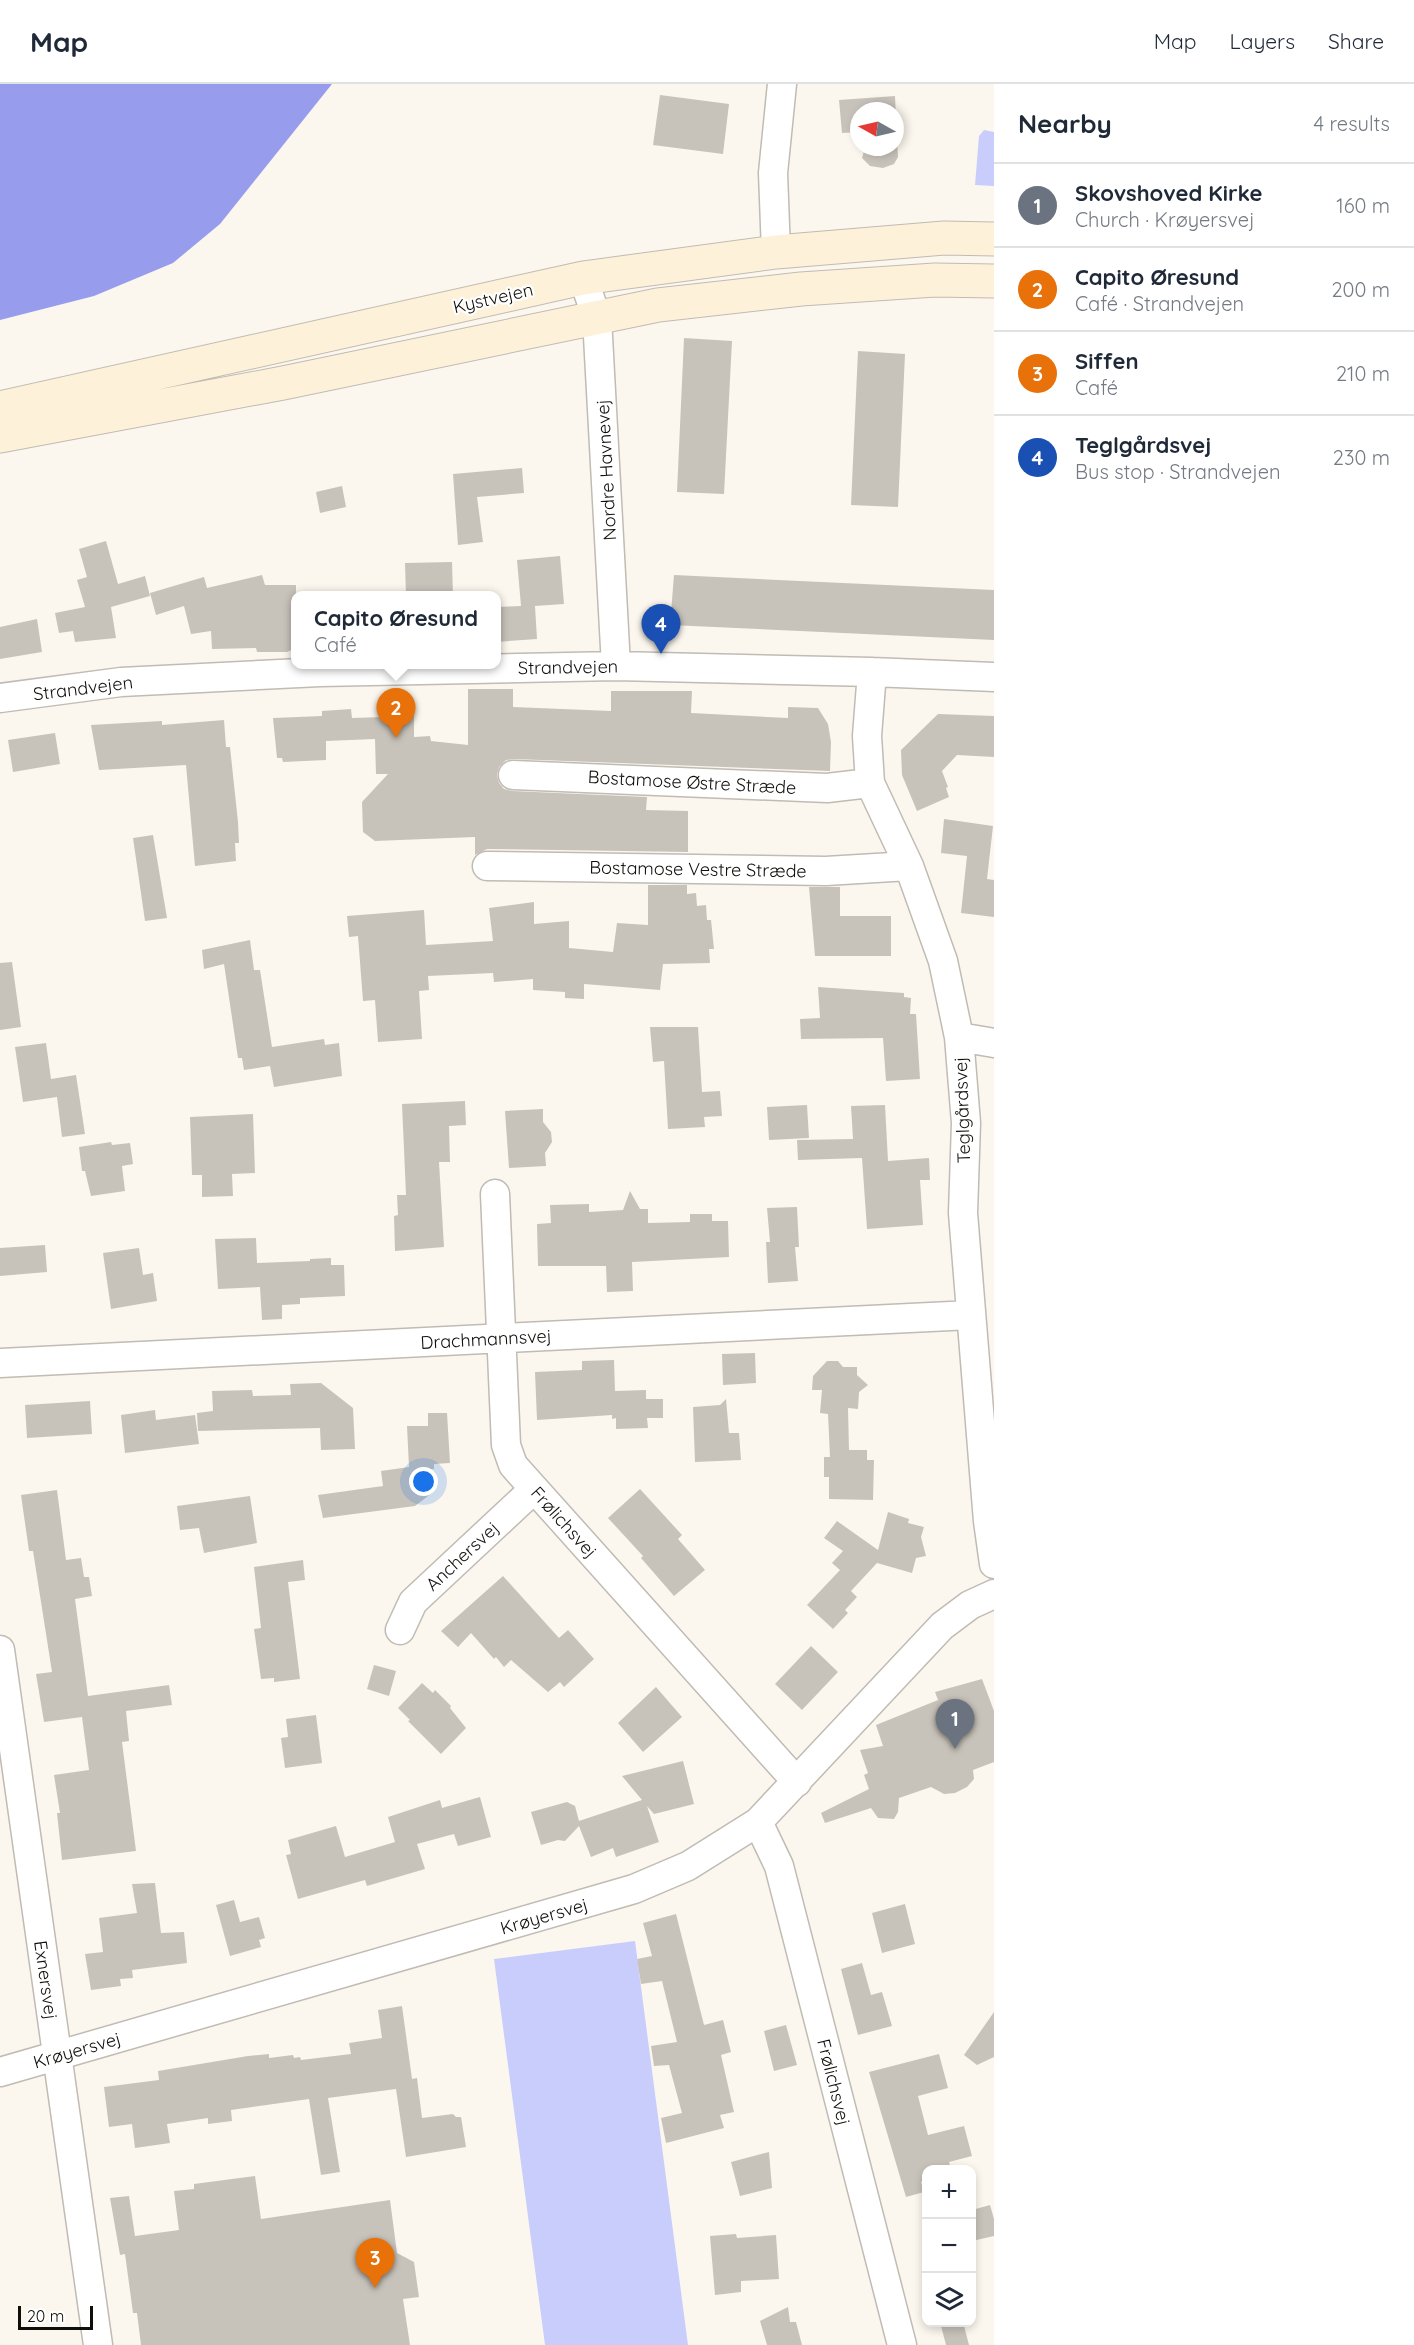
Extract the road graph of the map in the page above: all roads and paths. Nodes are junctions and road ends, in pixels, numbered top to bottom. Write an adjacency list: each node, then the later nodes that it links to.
1 (782, 84): 3 (street)
2 (994, 239): 3 (main road, Kystvejen)
3 (776, 252): 4 (main road, Kystvejen)
4 (583, 278): 6 (street, Nordre Havnevej); 7 (main road, Kystvejen)
5 (994, 281): 6 (main road)
6 (597, 318): 8 (main road); 9 (street, Nordre Havnevej)
7 (0, 408)
8 (0, 436)
9 (616, 666): 10 (street, Strandvejen); 12 (street, Strandvejen)
10 (501, 668)
11 (468, 669): 14 (street, Strandvejen)
12 (872, 672): 13 (street, Strandvejen); 16 (street, Teglgårdsvej)
13 (994, 677)
14 (0, 698)
15 (513, 775): 16 (street, Bostamose Østre Stræde)
16 (870, 783): 18 (street, Teglgårdsvej)
17 (487, 866): 18 (street, Bostamose Vestre Stræde)
18 (909, 866): 19 (street, Teglgårdsvej)
19 (959, 1037): 20 (street); 22 (street, Teglgårdsvej)
20 (994, 1043)
21 (495, 1194): 23 (street, Frølichsvej)
22 (971, 1315): 23 (street, Drachmannsvej); 26 (street, Teglgårdsvej)
23 (501, 1339): 24 (street, Drachmannsvej); 25 (street, Frølichsvej)
24 (0, 1363)
25 (534, 1489): 28 (street, Anchersvej); 30 (street, Frølichsvej)
26 (994, 1564)
27 (994, 1594): 30 (street, Krøyersvej)
28 (400, 1630)
29 (0, 1650): 32 (street, Exnersvej)
30 (797, 1782): 31 (street, Krøyersvej)
31 (758, 1822): 32 (street, Krøyersvej); 35 (street, Frølichsvej)
32 (57, 2056): 33 (street, Krøyersvej); 34 (street, Exnersvej)
33 (0, 2072)
34 (98, 2345)
35 (902, 2345)

